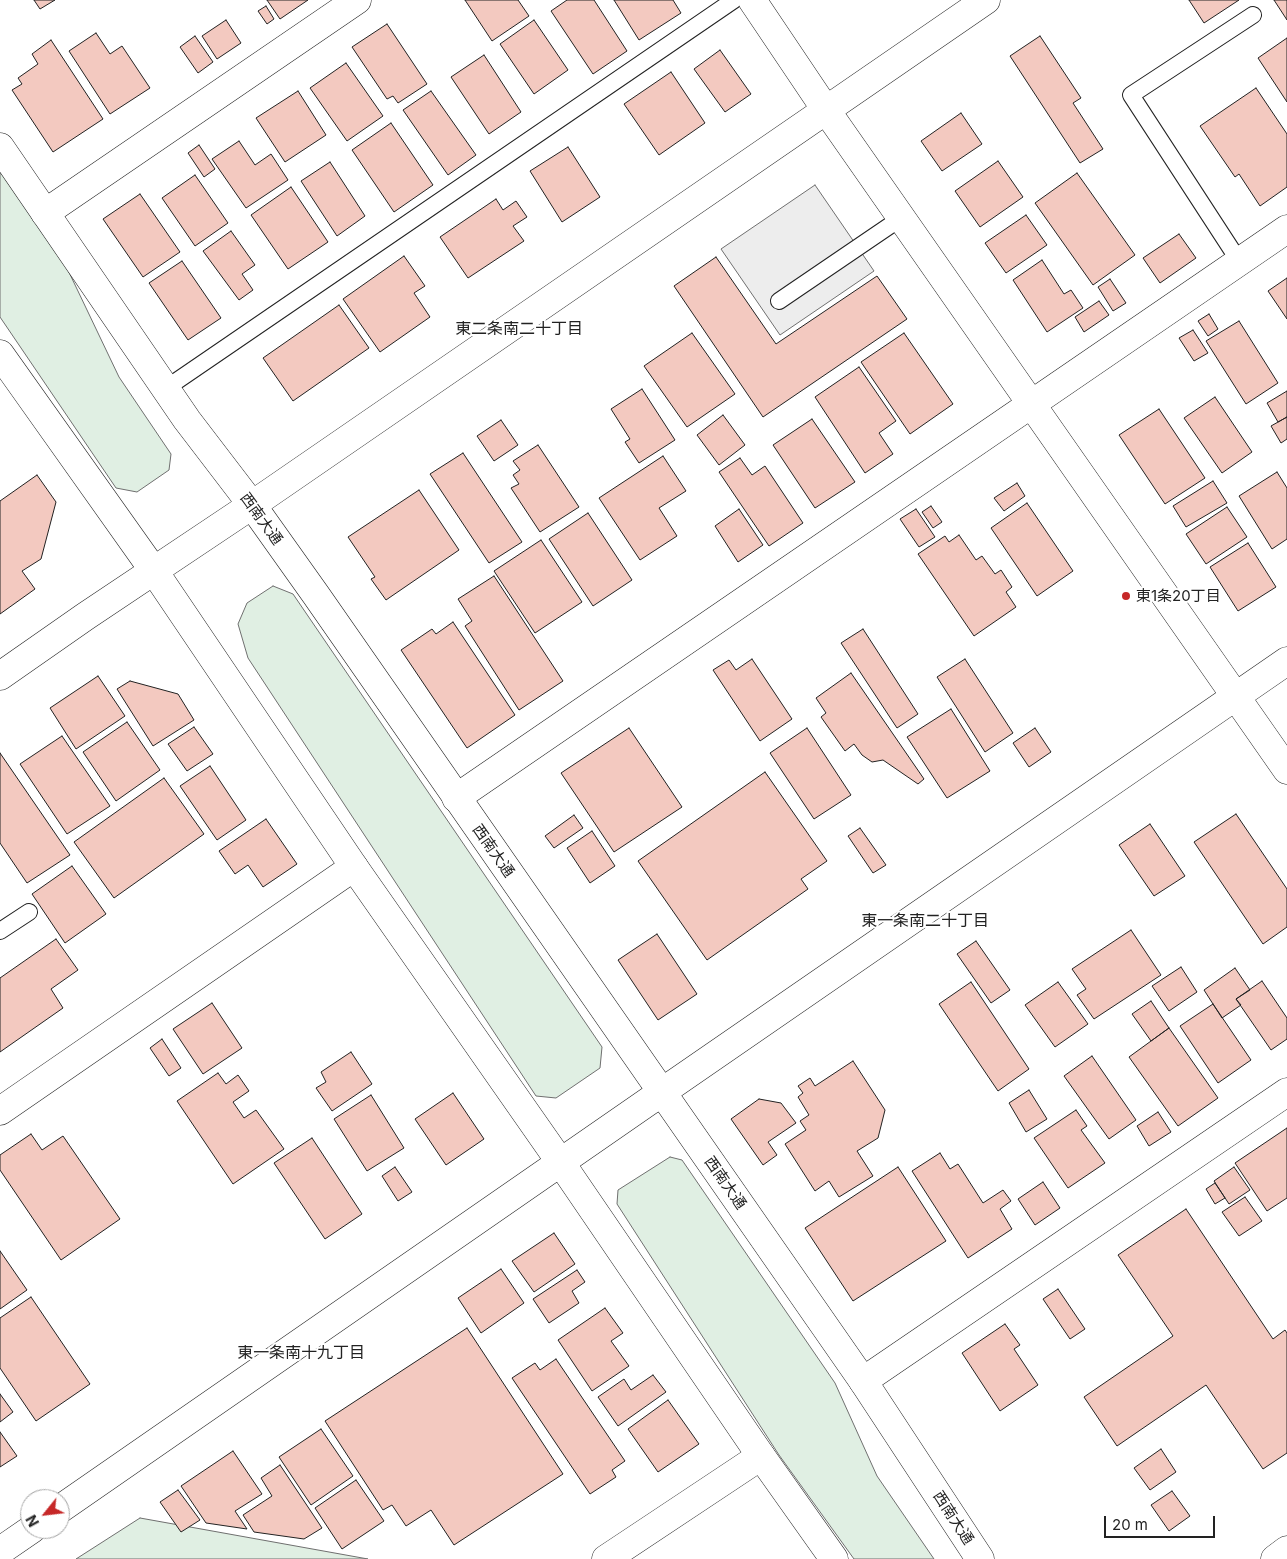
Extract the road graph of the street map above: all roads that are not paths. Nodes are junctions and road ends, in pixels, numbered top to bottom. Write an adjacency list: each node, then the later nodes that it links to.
1 (357, 0): 8 (main road)
2 (734, 0): 14 (lane)
3 (752, 0): 6 (main road)
4 (986, 0): 6 (main road)
5 (1253, 15): 11 (lane)
6 (826, 110): 9 (main road); 16 (main road)
7 (0, 147): 8 (main road, 西南大通)
8 (44, 213): 14 (main road, 西南大通)
9 (901, 218): 12 (lane); 15 (main road)
10 (1287, 229): 11 (main road)
11 (1239, 261): 15 (main road)
12 (779, 301)
13 (0, 354): 17 (main road)
14 (165, 388): 16 (main road, 西南大通)
15 (1031, 403): 20 (main road); 22 (main road)
16 (252, 505): 17 (main road); 22 (main road, 西南大通)
17 (154, 571): 19 (main road); 23 (main road)
18 (1287, 661): 20 (main road)
19 (0, 676)
20 (1236, 696): 21 (main road); 26 (main road)
21 (1287, 770)
22 (456, 798): 26 (main road, 西南大通)
23 (354, 867): 28 (main road); 29 (main road)
24 (29, 912): 25 (lane)
25 (0, 931)
26 (662, 1092): 29 (main road); 30 (main road, 西南大通)
27 (1287, 1092): 30 (main road)
28 (0, 1111)
29 (561, 1163): 31 (main road); 32 (main road)
30 (863, 1381): 38 (main road, 西南大通)
31 (761, 1456): 36 (main road); 37 (main road)
32 (70, 1503)
33 (20, 1537): 35 (main road)
34 (1287, 1550): 39 (main road)
35 (0, 1551)
36 (606, 1559)
37 (834, 1559)
38 (980, 1559)
39 (1274, 1559)

